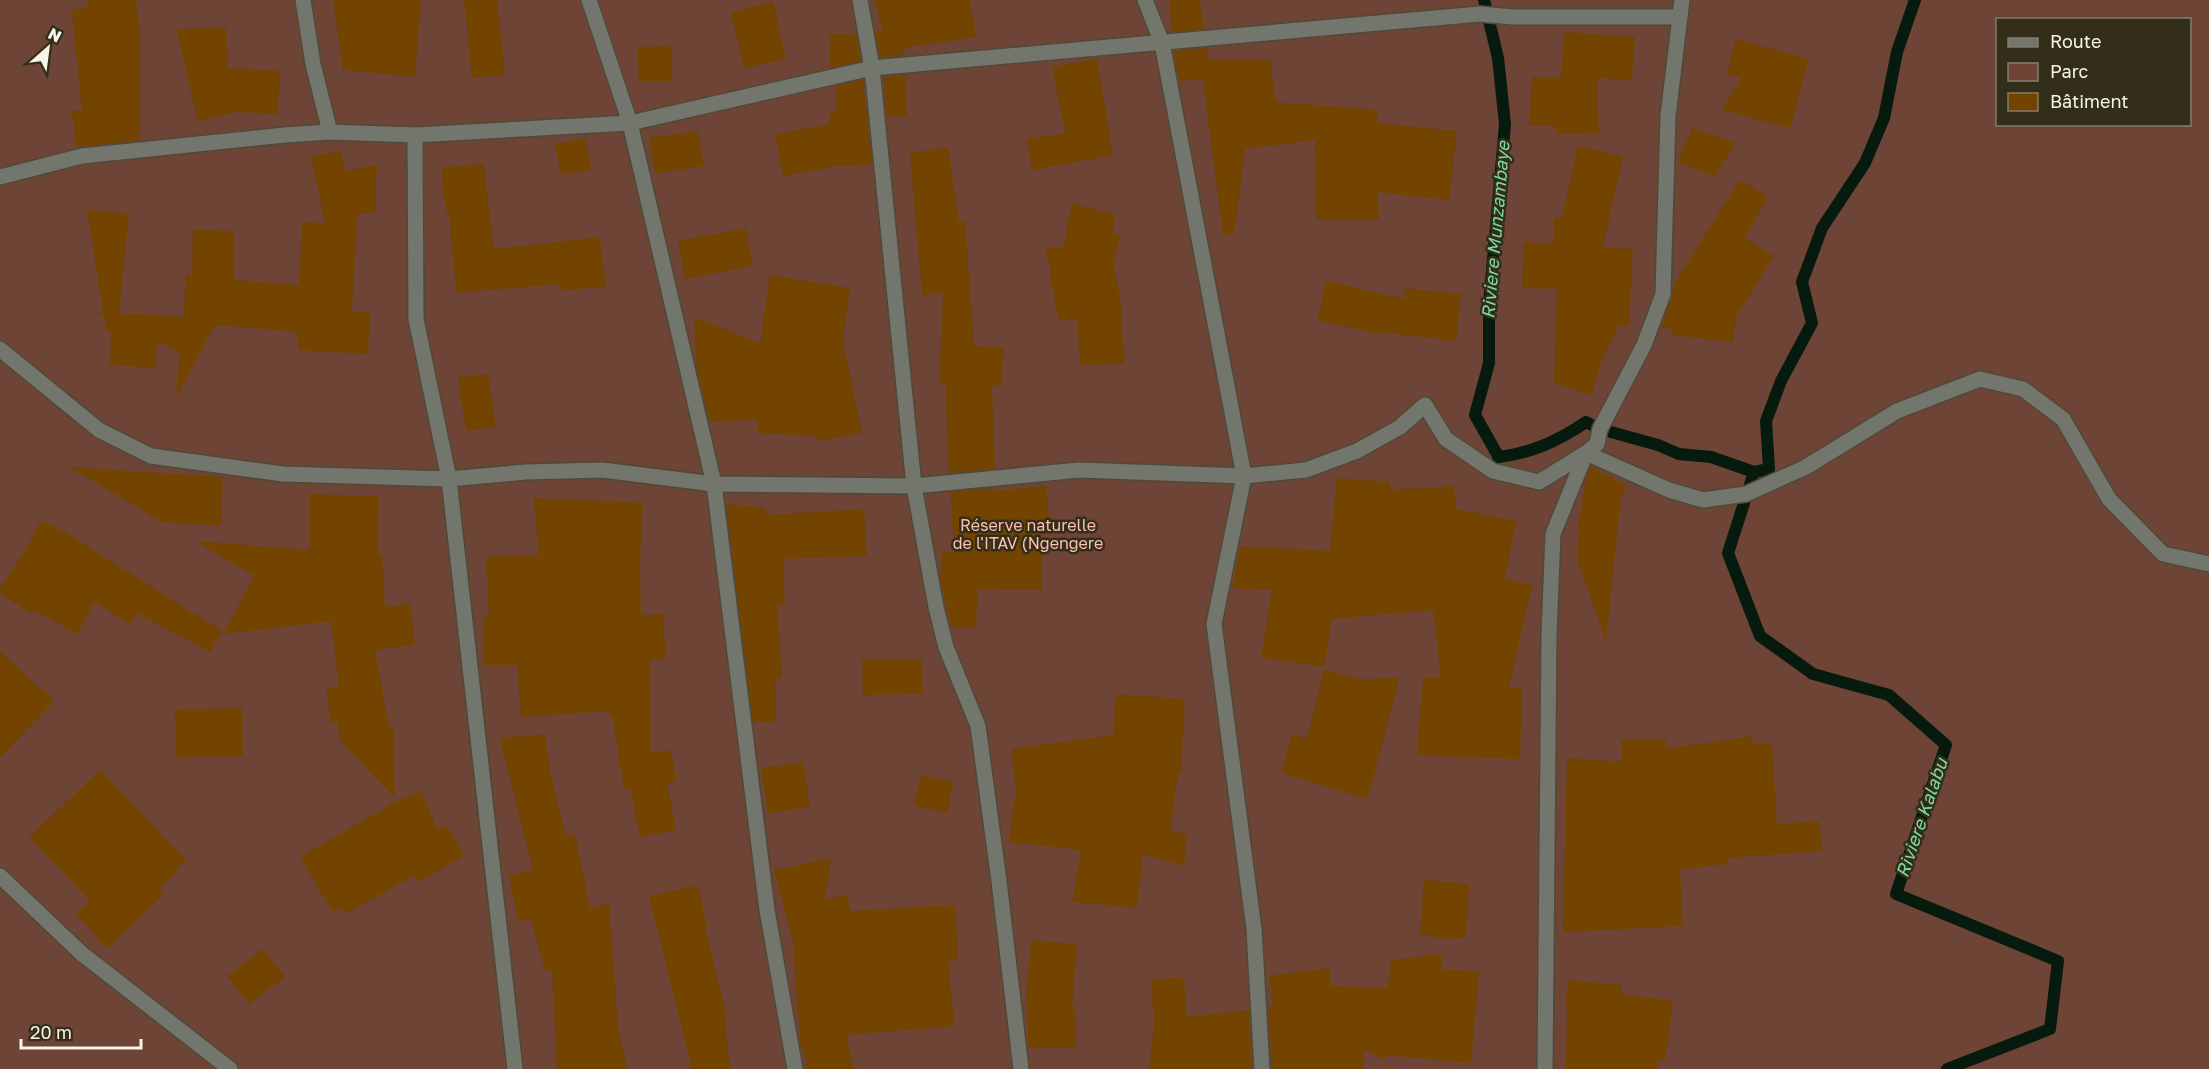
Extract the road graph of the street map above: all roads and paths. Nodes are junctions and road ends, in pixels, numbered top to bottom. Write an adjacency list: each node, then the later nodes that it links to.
1 (303, 0): 10 (street)
2 (589, 0): 9 (street)
3 (860, 0): 8 (street)
4 (1145, 0): 7 (street)
5 (1682, 0): 6 (street)
6 (1680, 17): 7 (street); 16 (street)
7 (1162, 43): 8 (street); 17 (street)
8 (872, 69): 9 (street); 20 (street)
9 (630, 123): 11 (street); 19 (street)
10 (330, 132): 11 (street); 12 (street)
11 (416, 135): 18 (street)
12 (0, 177)
13 (0, 341): 15 (street)
14 (0, 349): 15 (street)
15 (30, 376): 18 (street)
16 (1592, 448): 17 (street); 21 (street); 28 (street)
17 (1244, 476): 20 (street); 27 (street)
18 (449, 479): 19 (street); 24 (street)
19 (714, 484): 20 (street); 25 (street)
20 (914, 486): 26 (street)
21 (2209, 564)
22 (0, 876): 23 (street)
23 (230, 1069)
24 (515, 1069)
25 (795, 1069)
26 (1021, 1069)
27 (1262, 1069)
28 (1545, 1069)

